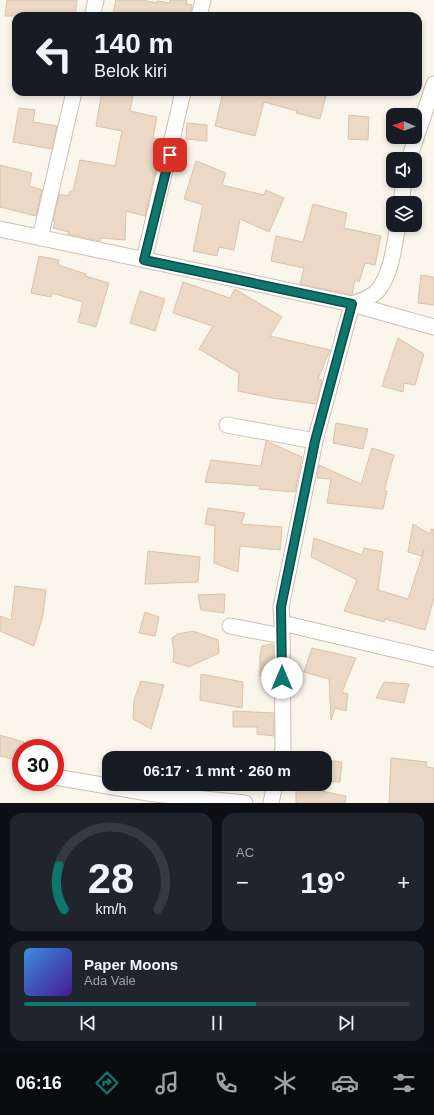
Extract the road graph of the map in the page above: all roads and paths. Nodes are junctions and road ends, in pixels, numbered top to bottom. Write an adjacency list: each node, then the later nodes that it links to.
1 (96, 0): 3 (street)
2 (203, 0): 4 (street)
3 (93, 12)
4 (201, 12)
5 (434, 84): 8 (street)
6 (73, 96): 11 (street)
7 (183, 96): 12 (street)
8 (411, 152)
9 (0, 229): 11 (street)
10 (397, 232): 13 (street)
11 (40, 238): 12 (street)
12 (144, 260): 13 (street)
13 (352, 304): 14 (street); 16 (street)
14 (434, 327)
15 (227, 425): 16 (street)
16 (315, 441): 18 (street)
17 (230, 626): 18 (street)
18 (282, 629): 19 (street); 20 (street)
19 (434, 659)
20 (282, 751)
21 (64, 779): 23 (street)
22 (274, 791): 24 (street)
23 (245, 803)
24 (271, 803)

